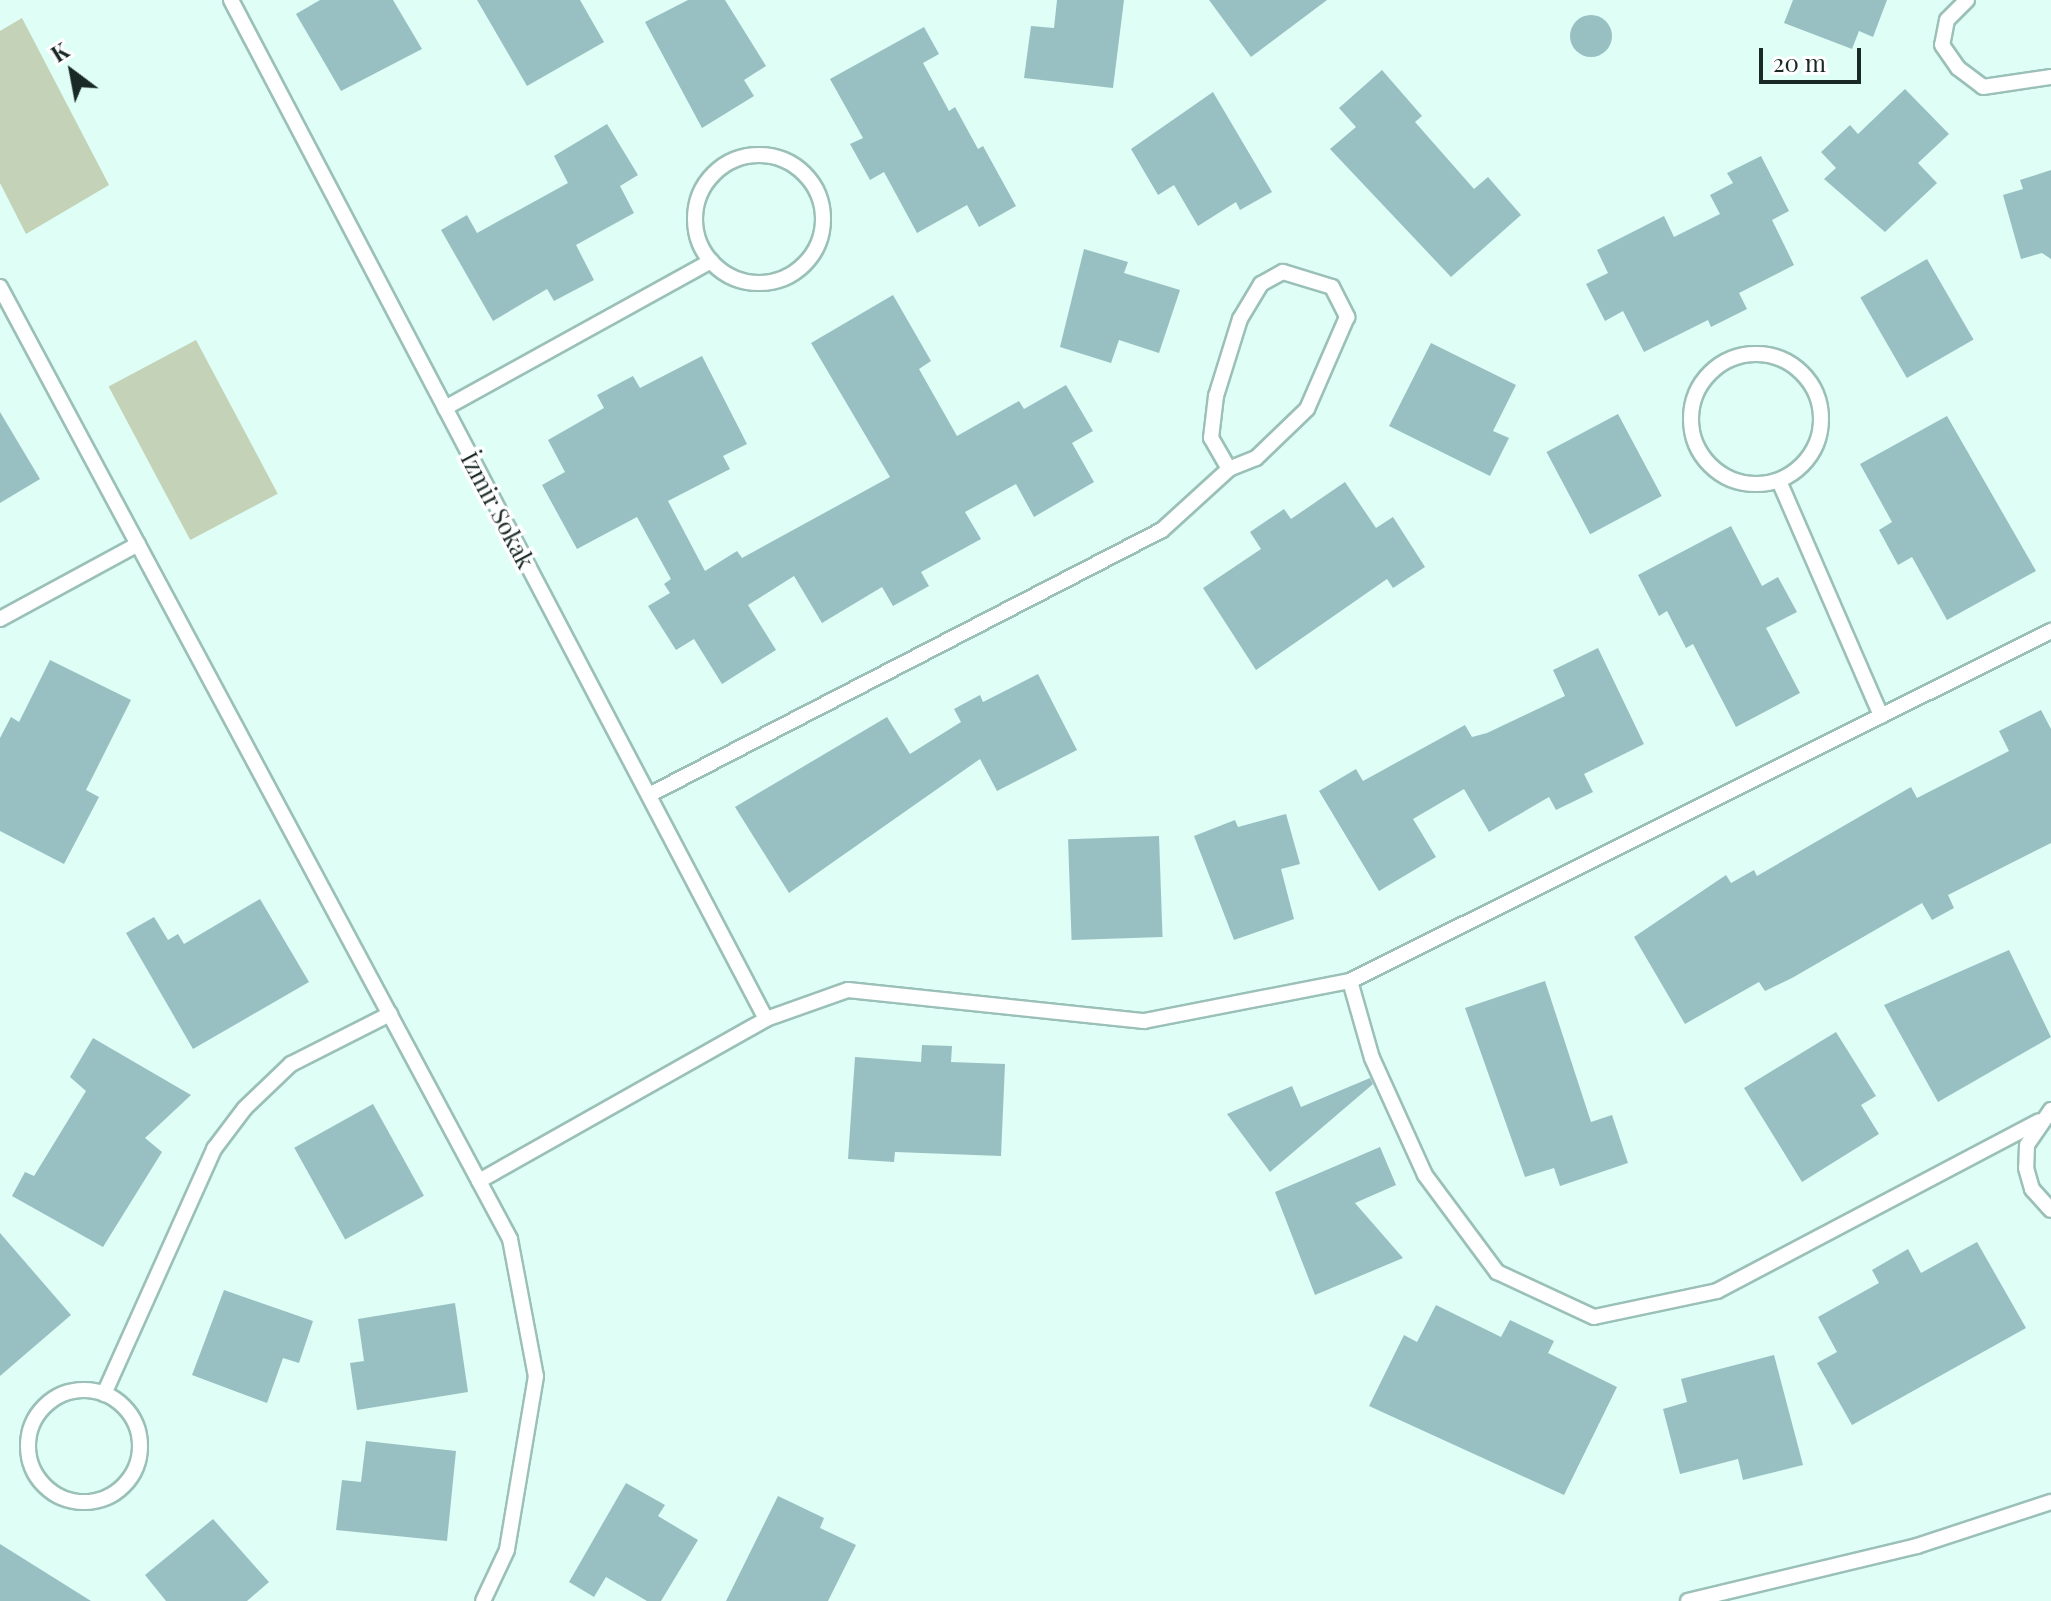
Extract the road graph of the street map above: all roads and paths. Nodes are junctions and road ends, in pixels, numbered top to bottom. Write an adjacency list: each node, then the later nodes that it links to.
1 (231, 0): 6 (lane, İzmir Sokak)
2 (1967, 0): 3 (lane)
3 (2051, 77)
4 (711, 261): 4 (lane); 6 (lane)
5 (0, 287): 9 (lane)
6 (445, 408): 13 (lane, İzmir Sokak)
7 (1229, 469): 7 (lane); 13 (lane)
8 (1779, 481): 8 (lane); 12 (lane)
9 (138, 544): 10 (lane); 15 (lane)
10 (0, 619)
11 (2051, 631): 12 (lane)
12 (1881, 716): 14 (lane)
13 (649, 795): 16 (lane, İzmir Sokak)
14 (1350, 981): 16 (lane); 18 (lane)
15 (390, 1014): 19 (lane); 21 (lane)
16 (766, 1019): 19 (lane)
17 (2051, 1110): 18 (lane)
18 (2039, 1121): 20 (lane)
19 (479, 1181): 23 (lane)
20 (2051, 1210)
21 (104, 1394): 21 (lane)
22 (2051, 1502): 24 (lane)
23 (483, 1601)
24 (1688, 1601)

